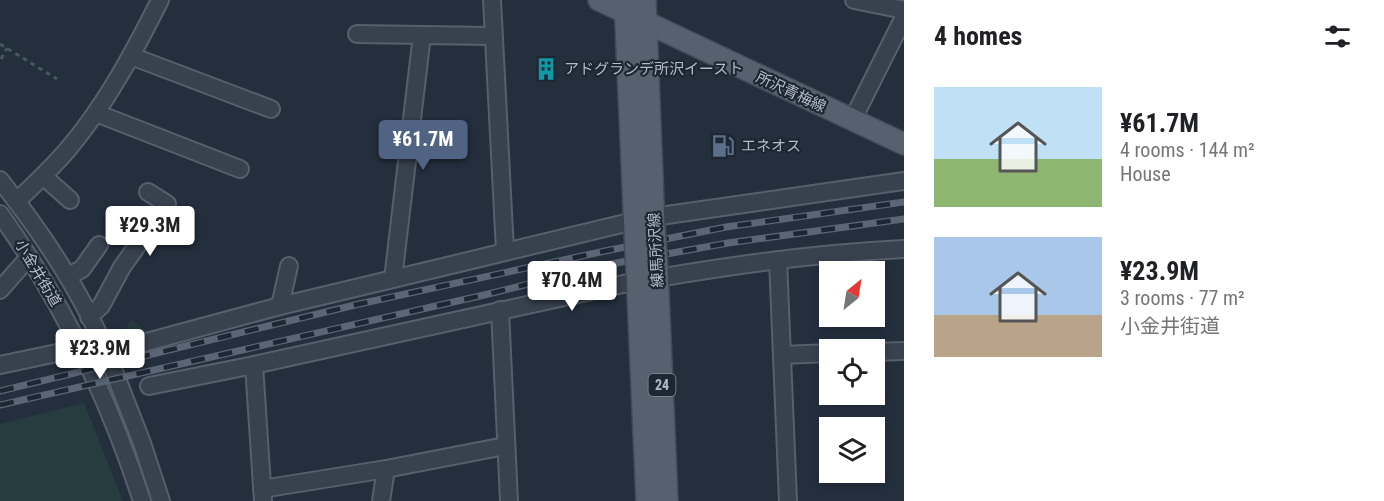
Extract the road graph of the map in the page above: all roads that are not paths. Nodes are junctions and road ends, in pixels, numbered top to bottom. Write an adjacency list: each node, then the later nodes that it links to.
1 (160, 0): 13 (street)
2 (492, 0): 12 (street)
3 (599, 0): 6 (main road, 所沢青梅線)
4 (645, 0): 9 (main road, 練馬所沢線 / 24)
5 (854, 0): 7 (street)
6 (626, 7): 9 (main road, 所沢青梅線); 26 (main road, 練馬所沢線 / 24)
7 (904, 10)
8 (904, 17): 16 (street)
9 (646, 23): 16 (main road, 所沢青梅線); 26 (main road, 練馬所沢線 / 24)
10 (357, 34): 11 (street)
11 (422, 35): 12 (street); 35 (street)
12 (494, 36): 29 (street)
13 (131, 56): 14 (street); 15 (street)
14 (271, 109)
15 (96, 113): 18 (street); 19 (street)
16 (852, 121): 17 (main road, 所沢青梅線)
17 (904, 144)
18 (240, 169)
19 (44, 176): 23 (street); 24 (street)
20 (0, 180): 24 (street)
21 (904, 181): 26 (street)
22 (148, 192): 39 (street)
23 (70, 200)
24 (17, 201): 34 (street)
25 (0, 214): 30 (street, 小金井街道)
26 (644, 224): 29 (street); 33 (main road, 練馬所沢線 / 24, bridge)
27 (99, 245): 34 (street)
28 (904, 249): 31 (street)
29 (505, 251): 35 (street)
30 (28, 257): 36 (street); 41 (street, 小金井街道)
31 (778, 260): 33 (street); 45 (street)
32 (290, 266): 37 (street)
33 (647, 275): 38 (street); 56 (main road, 練馬所沢線 / 24); 57 (main road, 練馬所沢線 / 24)
34 (68, 276): 39 (street)
35 (393, 279): 37 (street)
36 (0, 290)
37 (280, 306): 40 (street)
38 (500, 310): 47 (street); 49 (street)
39 (89, 317): 53 (street)
40 (143, 343)
41 (81, 348): 46 (street); 52 (street, 小金井街道)
42 (904, 351): 43 (street)
43 (885, 352)
44 (819, 353): 45 (street)
45 (782, 355): 58 (street)
46 (0, 365)
47 (254, 365): 48 (street); 51 (street)
48 (149, 386)
49 (506, 446): 50 (street); 55 (street)
50 (386, 469): 51 (street); 54 (street)
51 (262, 495)
52 (142, 501)
53 (161, 501)
54 (381, 501)
55 (509, 501)
56 (647, 501)
57 (667, 501)
58 (788, 501)

